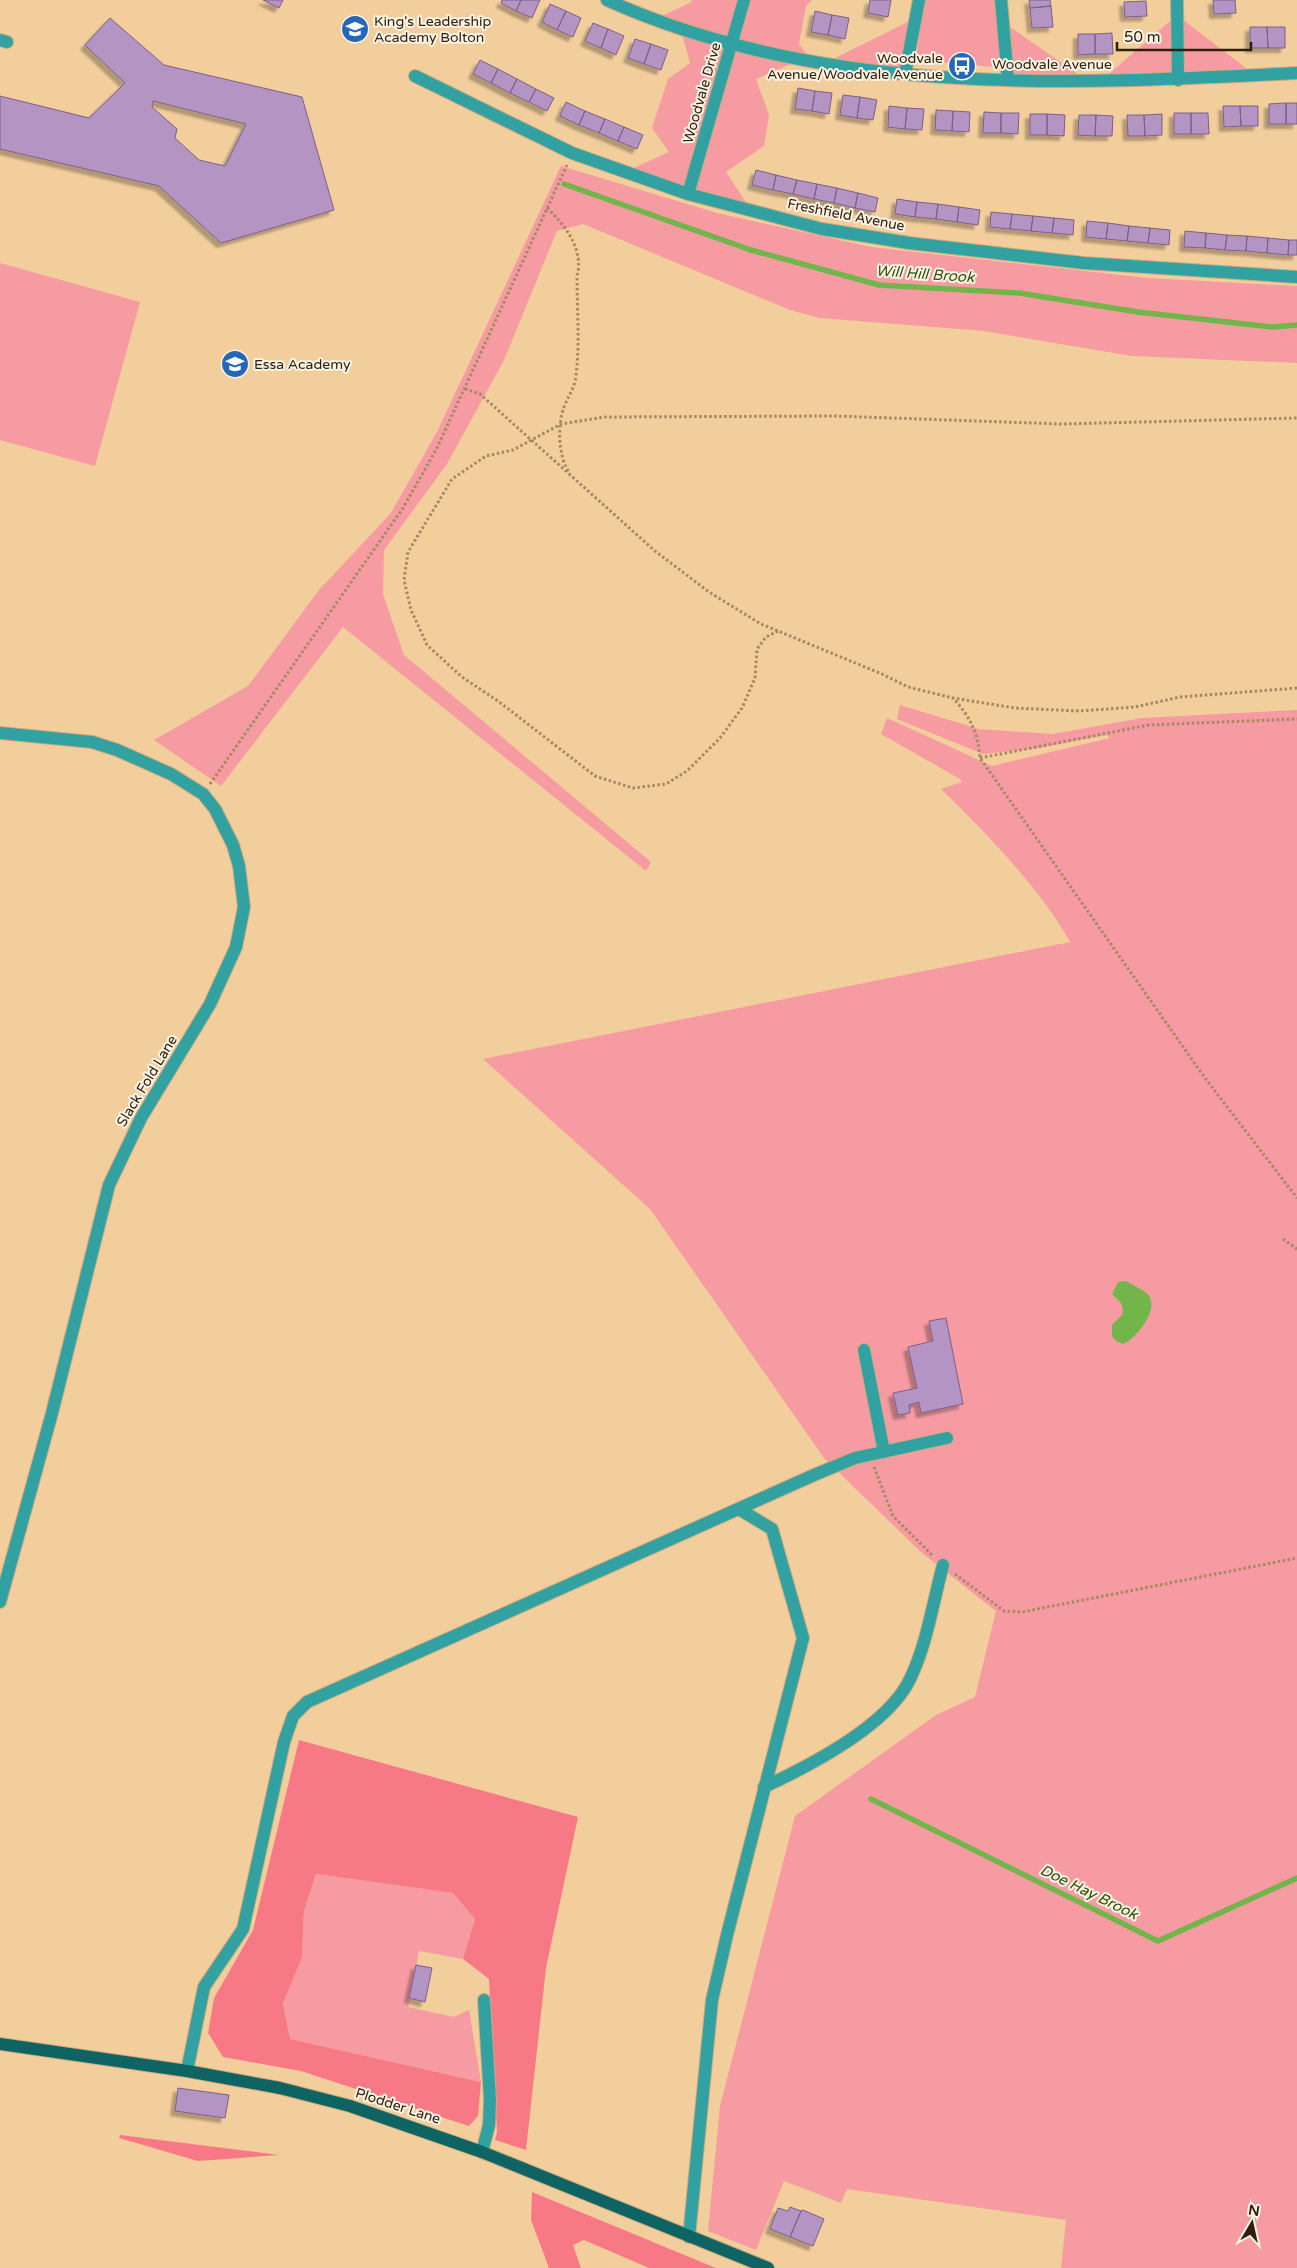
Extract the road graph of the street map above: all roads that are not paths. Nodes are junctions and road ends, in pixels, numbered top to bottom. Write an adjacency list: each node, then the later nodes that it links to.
1 (607, 0): 6 (street, Woodvale Avenue)
2 (744, 0): 6 (street, Woodvale Drive)
3 (919, 0): 7 (street)
4 (1001, 0): 10 (street)
5 (1177, 0): 11 (street)
6 (732, 44): 7 (street, Woodvale Avenue); 12 (street, Woodvale Drive)
7 (905, 74): 10 (street, Woodvale Avenue)
8 (1297, 74): 11 (street, Woodvale Avenue)
9 (415, 76): 12 (street, Freshfield Avenue)
10 (1008, 80): 11 (street, Woodvale Avenue)
11 (1178, 80)
12 (688, 194): 13 (street, Freshfield Avenue)
13 (1297, 277)
14 (0, 733): 20 (street, Slack Fold Lane)
15 (864, 1350): 17 (street)
16 (947, 1438): 17 (street)
17 (884, 1452): 18 (street)
18 (739, 1509): 21 (street); 24 (street)
19 (942, 1565): 21 (street)
20 (0, 1602)
21 (764, 1787): 26 (street)
22 (484, 2000): 25 (street)
23 (0, 2044): 24 (main road, Plodder Lane)
24 (187, 2070): 25 (main road, Plodder Lane)
25 (482, 2152): 26 (main road, Plodder Lane)
26 (689, 2237): 27 (main road, Plodder Lane)
27 (768, 2268)

